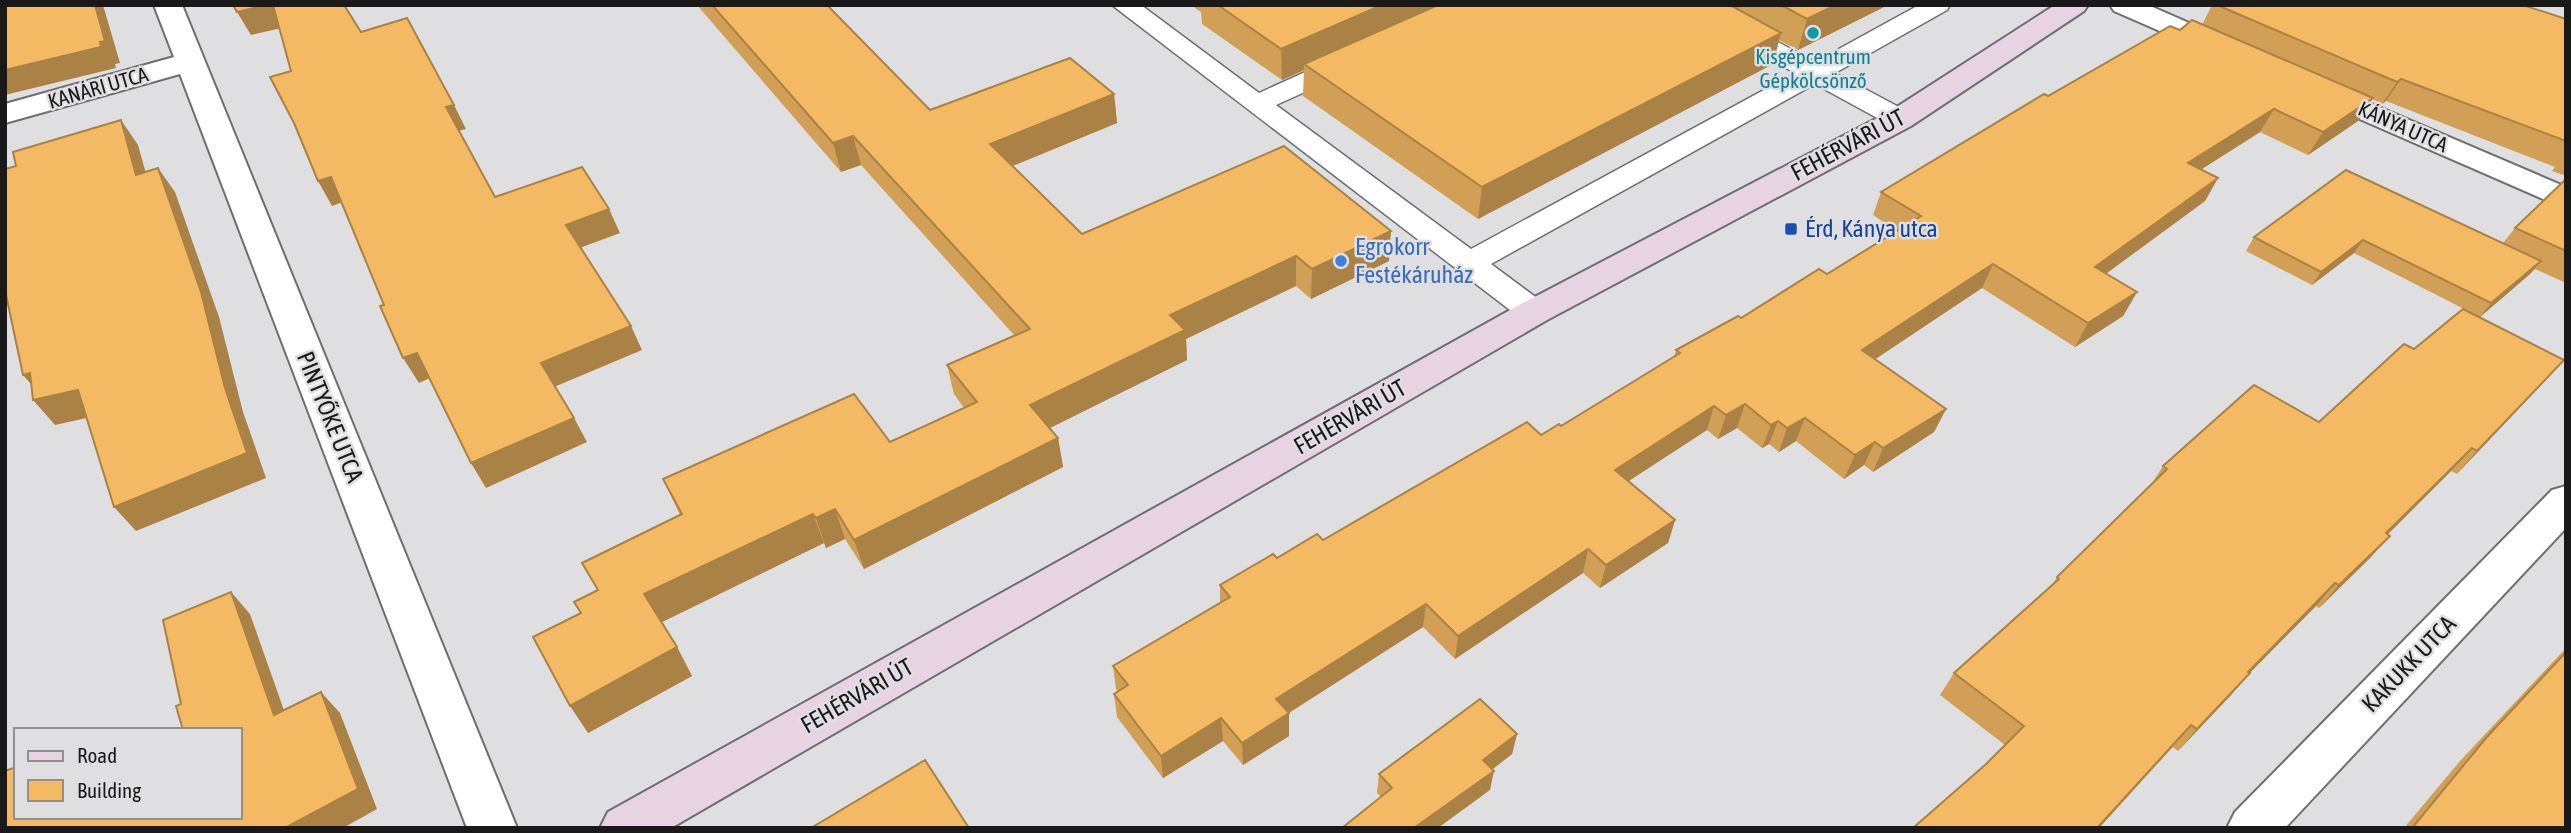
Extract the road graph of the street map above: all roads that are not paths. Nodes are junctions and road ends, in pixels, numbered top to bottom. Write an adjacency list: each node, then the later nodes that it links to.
1 (168, 5): 9 (street, PINTYŐKE UTCA)
2 (1124, 5): 12 (lane)
3 (1690, 5): 10 (lane)
4 (1938, 5): 10 (lane)
5 (2074, 5): 14 (main road, FEHÉRVÁRI ÚT)
6 (2124, 5): 8 (street)
7 (1367, 54): 12 (lane)
8 (2250, 61)
9 (190, 62): 13 (street, KANÁRI UTCA); 19 (street, PINTYŐKE UTCA)
10 (1816, 73): 14 (lane); 16 (lane)
11 (2288, 77): 15 (street, KÁNYA UTCA)
12 (1256, 104): 16 (lane)
13 (5, 114)
14 (1900, 119): 17 (main road, FEHÉRVÁRI ÚT)
15 (2566, 199)
16 (1469, 263): 17 (lane)
17 (1534, 312): 20 (main road, FEHÉRVÁRI ÚT)
18 (2566, 501): 21 (street, KAKUKK UTCA)
19 (492, 828)
20 (625, 828)
21 (2252, 828)

